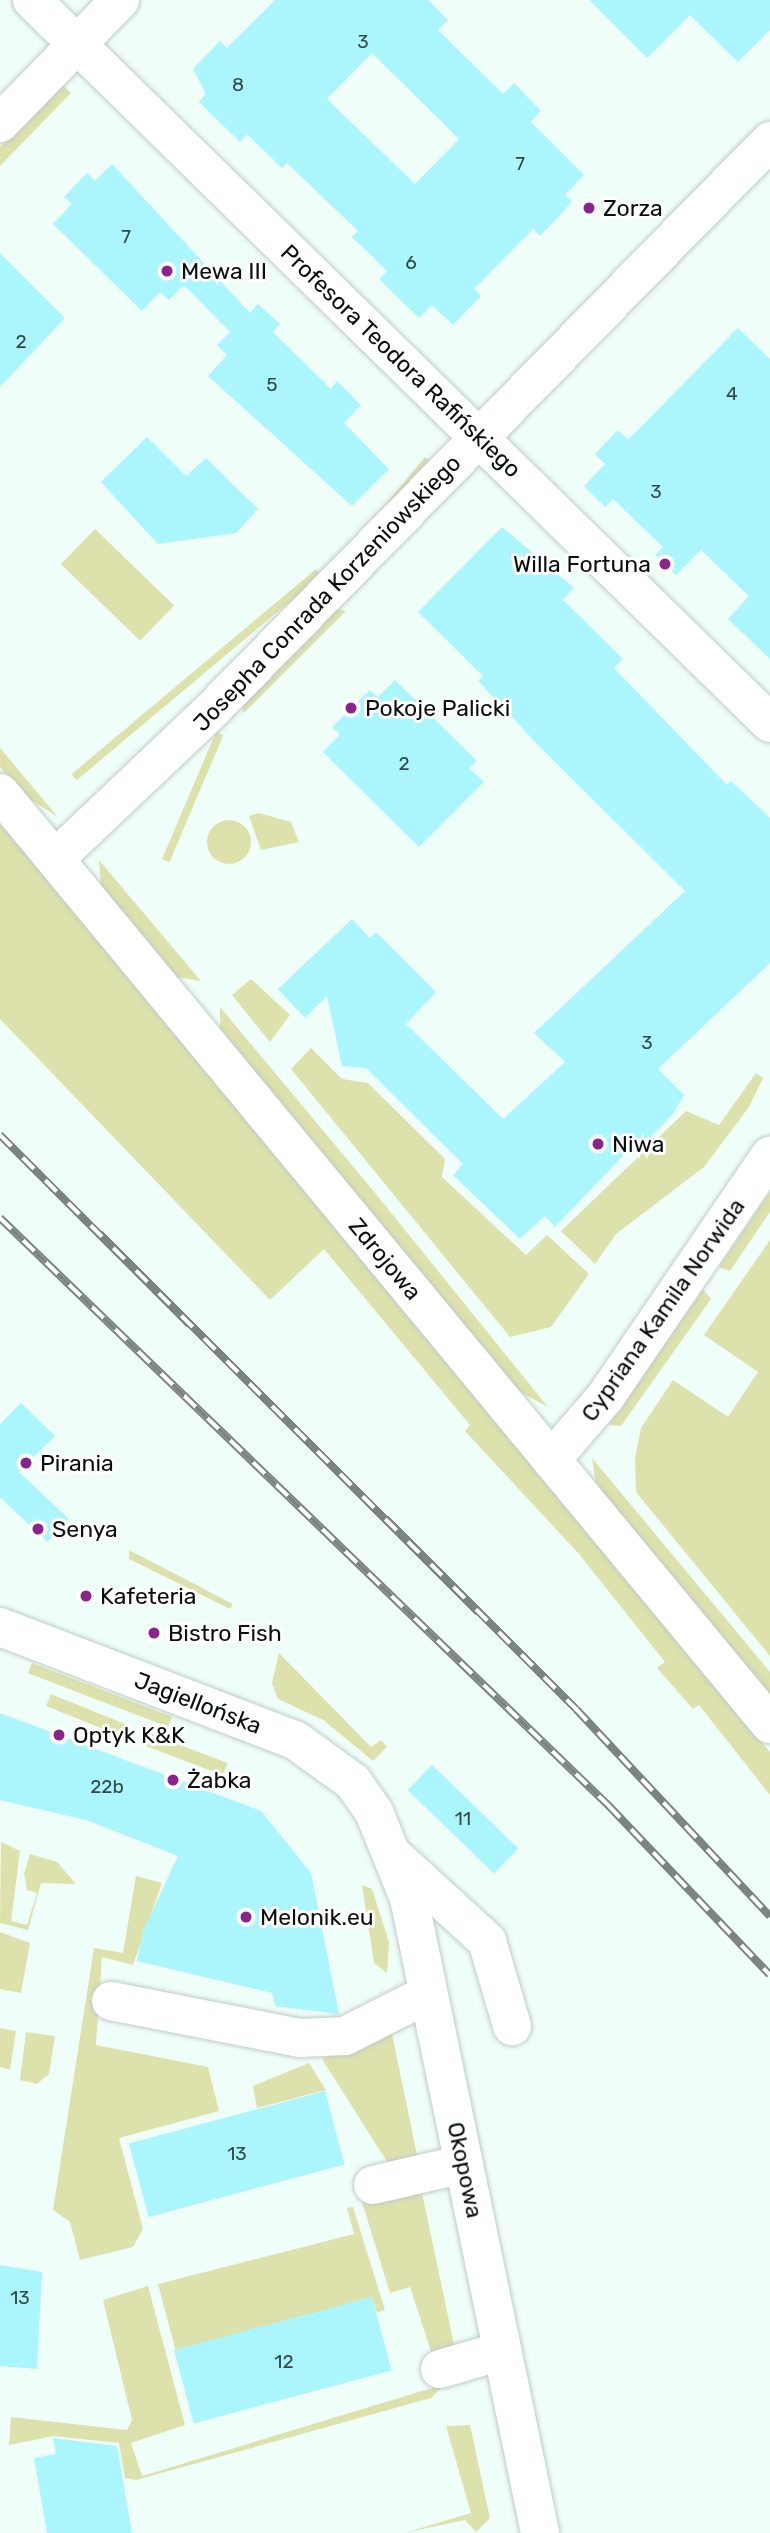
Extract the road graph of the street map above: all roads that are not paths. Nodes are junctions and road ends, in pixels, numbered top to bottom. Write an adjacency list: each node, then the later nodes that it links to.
1 (32, 0): 3 (street, Profesora Teodora Rafińskiego)
2 (120, 0): 3 (street)
3 (77, 44): 4 (street); 6 (street, Profesora Teodora Rafińskiego)
4 (0, 123)
5 (770, 141): 6 (street, Josepha Conrada Korzeniowskiego)
6 (480, 437): 7 (street, Profesora Teodora Rafińskiego); 9 (street, Josepha Conrada Korzeniowskiego)
7 (770, 723)
8 (0, 793): 9 (street, Zdrojowa)
9 (55, 859): 11 (street, Zdrojowa)
10 (770, 1156): 11 (street, Cypriana Kamila Norwida)
11 (551, 1460): 13 (street, Zdrojowa)
12 (0, 1627): 14 (street, Jagiellońska)
13 (770, 1724)
14 (374, 1812): 15 (street, Okopowa)
15 (395, 1857): 16 (street, Okopowa); 18 (street)
16 (428, 1994): 17 (street); 19 (street, Okopowa)
17 (111, 2001)
18 (512, 2026)
19 (464, 2164): 20 (street); 21 (street, Okopowa)
20 (373, 2185)
21 (502, 2351): 22 (street); 23 (street, Okopowa)
22 (440, 2368)
23 (540, 2533)

